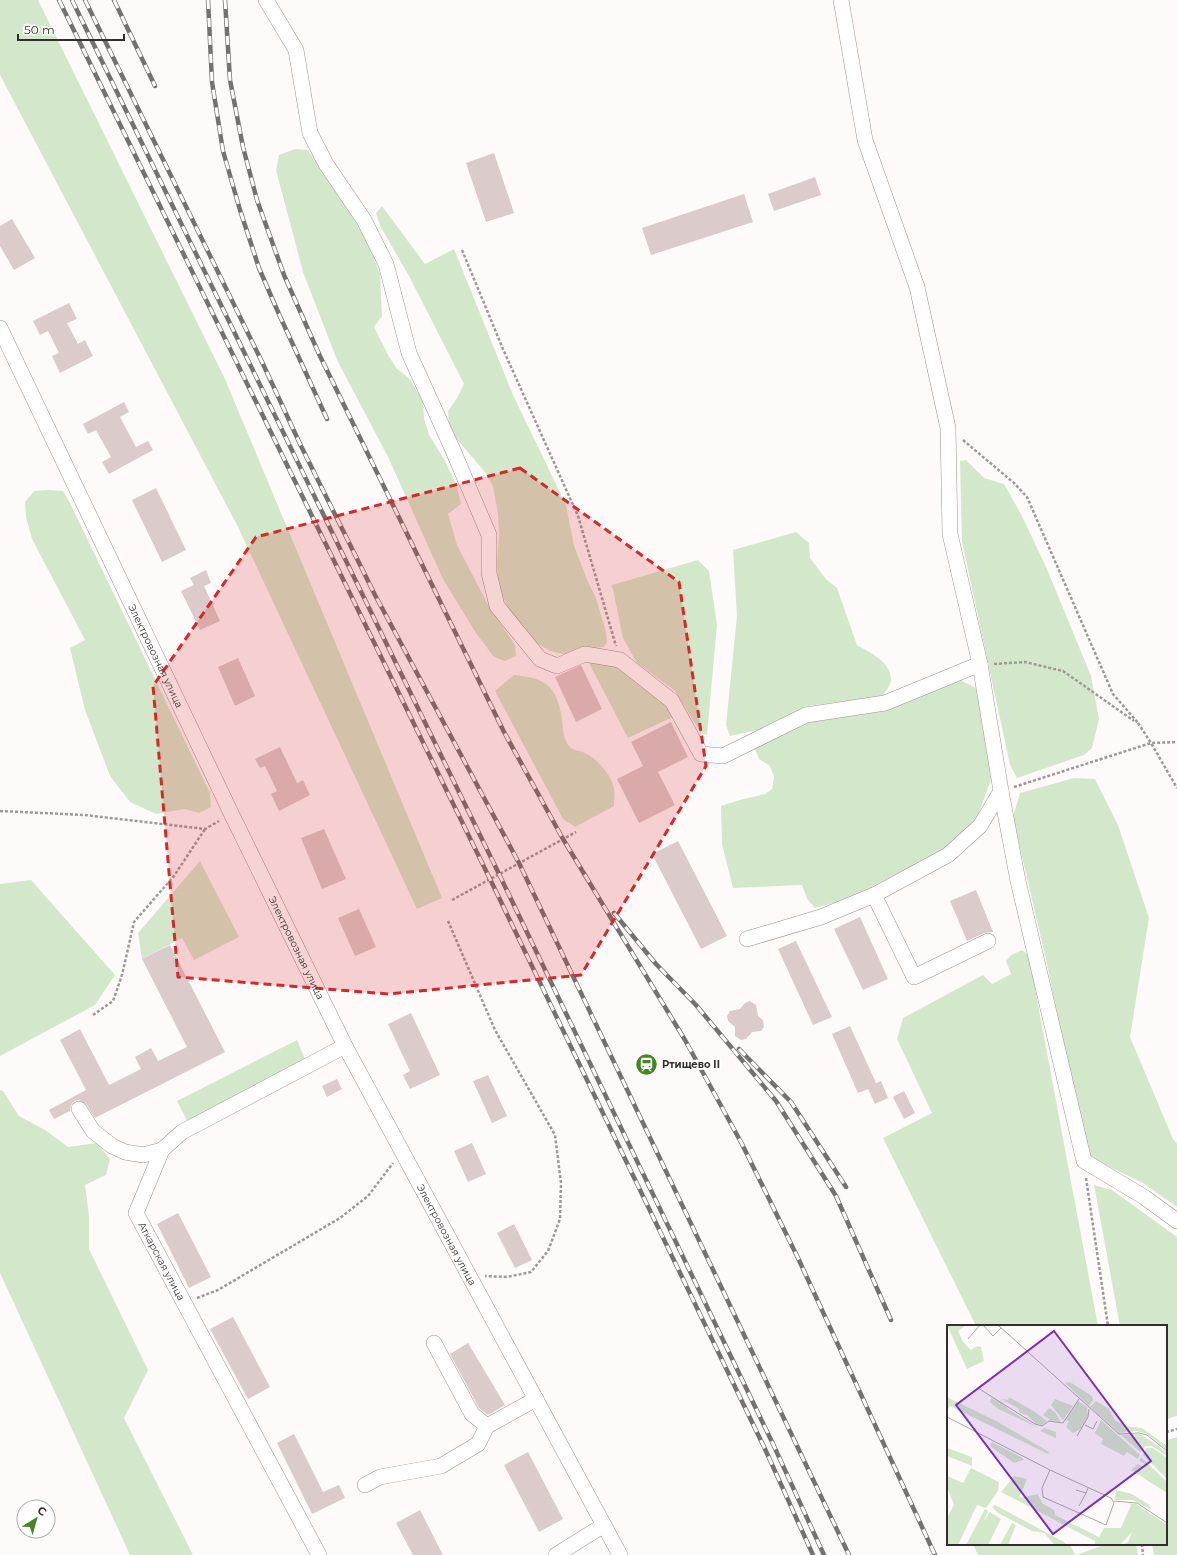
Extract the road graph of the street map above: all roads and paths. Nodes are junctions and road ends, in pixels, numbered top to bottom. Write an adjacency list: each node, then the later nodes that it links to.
1 (266, 0): 6 (street)
2 (841, 0): 5 (street)
3 (462, 250): 6 (path)
4 (0, 328): 14 (street, Электровозная улица)
5 (948, 428): 7 (street); 8 (path)
6 (620, 660): 7 (street)
7 (980, 664): 8 (path); 12 (street)
8 (1139, 724): 10 (path)
9 (1177, 742): 10 (path)
10 (1151, 743): 11 (path); 12 (path)
11 (1177, 788)
12 (1001, 792): 17 (street); 27 (street)
13 (0, 811): 15 (path)
14 (231, 813): 15 (path); 23 (street, Электровозная улица)
15 (205, 829): 22 (path)
16 (576, 832): 18 (path)
17 (874, 895): 20 (street); 21 (street)
18 (452, 900)
19 (448, 921): 29 (path)
20 (747, 939)
21 (988, 941)
22 (94, 1015)
23 (345, 1046): 25 (street, Аткарская улица); 26 (street, Электровозная улица)
24 (79, 1109): 25 (street)
25 (162, 1150): 30 (street, Аткарская улица)
26 (402, 1152): 29 (street, Электровозная улица); 30 (path)
27 (1084, 1161): 28 (street); 31 (path)
28 (1177, 1221)
29 (469, 1275): 33 (street, Электровозная улица)
30 (184, 1303): 40 (street, Аткарская улица)
31 (1108, 1325)
32 (434, 1343): 34 (street)
33 (536, 1399): 34 (street); 38 (street, Электровозная улица)
34 (487, 1426): 37 (street)
35 (1177, 1429): 36 (path)
36 (1167, 1432)
37 (365, 1485)
38 (604, 1525): 41 (street); 42 (street, Электровозная улица)
39 (1142, 1545): 43 (path)
40 (319, 1555)
41 (556, 1555)
42 (620, 1555)
43 (1143, 1555)

